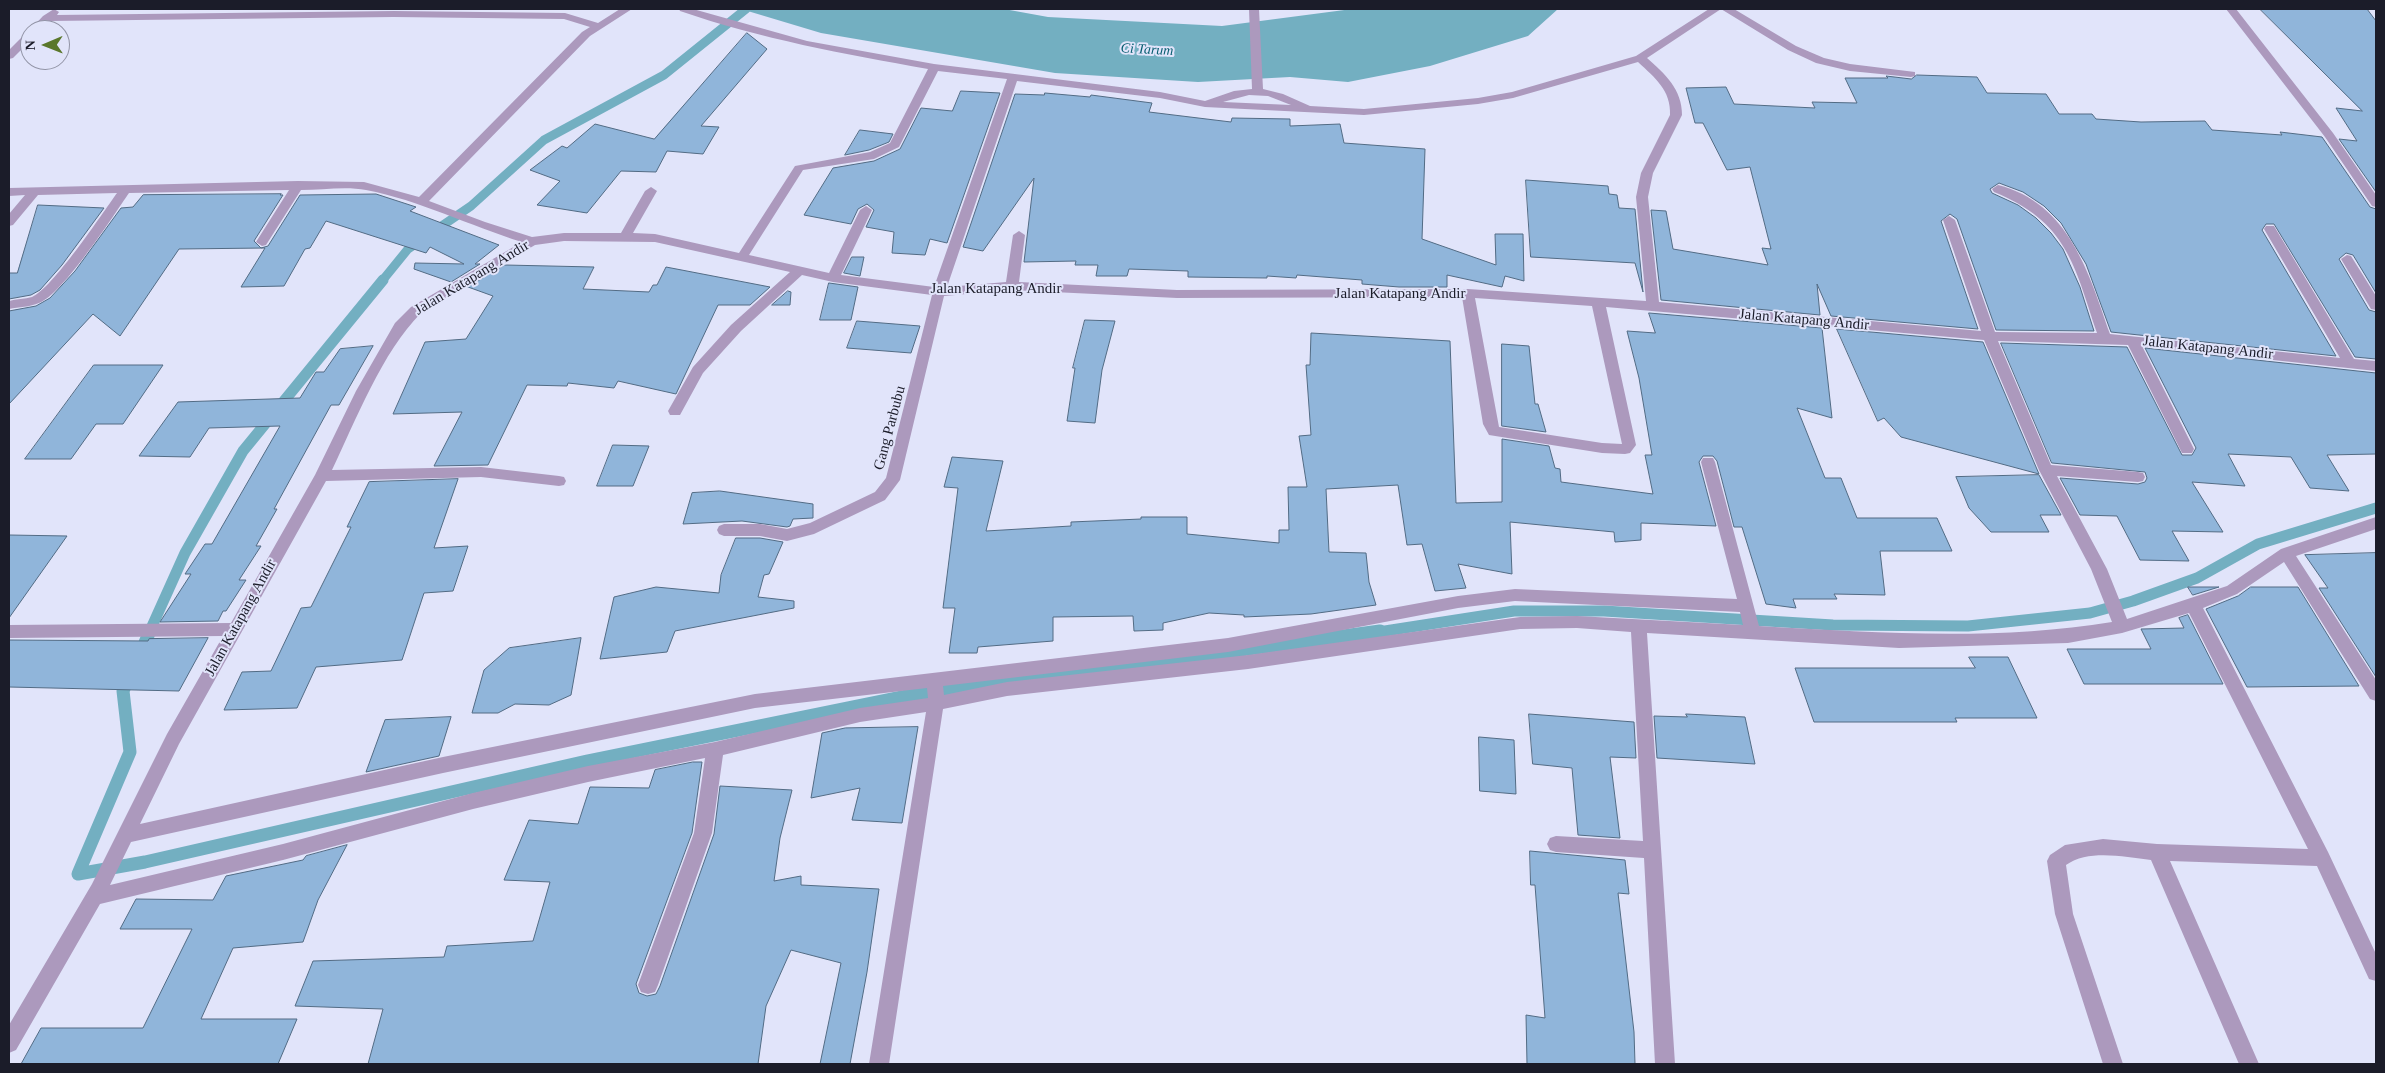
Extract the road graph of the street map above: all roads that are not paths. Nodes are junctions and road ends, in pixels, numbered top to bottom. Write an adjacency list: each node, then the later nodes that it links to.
1 (57, 9): 8 (street)
2 (627, 9): 9 (street)
3 (684, 9): 13 (street)
4 (1254, 9): 16 (street)
5 (1716, 9): 12 (street)
6 (1726, 9): 14 (street)
7 (2231, 9): 26 (street)
8 (47, 18): 9 (street)
9 (598, 26): 25 (street)
10 (20, 45): 11 (street)
11 (9, 56)
12 (1640, 58): 18 (street); 44 (street)
13 (934, 67): 15 (street); 35 (street)
14 (1910, 74)
15 (1012, 79): 17 (street); 40 (street, Gang Parbubu)
16 (1258, 90): 17 (street); 18 (street)
17 (1205, 104): 18 (street)
18 (1311, 110)
19 (298, 185): 20 (street); 25 (street); 34 (street)
20 (126, 188): 24 (street); 43 (street)
21 (1998, 189): 47 (street)
22 (651, 191): 32 (street)
23 (9, 192): 24 (street)
24 (34, 192): 29 (street)
25 (422, 201): 33 (street)
26 (2376, 203)
27 (866, 210): 38 (street)
28 (1949, 220): 46 (street)
29 (9, 222)
30 (2270, 228): 49 (street)
31 (1020, 235): 39 (street)
32 (625, 237): 33 (street, Jalan Katapang Andir); 35 (street, Jalan Katapang Andir)
33 (532, 240): 55 (street, Jalan Katapang Andir)
34 (262, 242)
35 (742, 257): 37 (street, Jalan Katapang Andir)
36 (2347, 260): 45 (street)
37 (799, 271): 38 (street, Jalan Katapang Andir); 51 (street)
38 (833, 278): 40 (street, Jalan Katapang Andir)
39 (1012, 286): 40 (street, Jalan Katapang Andir); 41 (street, Jalan Katapang Andir)
40 (939, 292): 59 (street, Gang Parbubu)
41 (1468, 293): 42 (street, Jalan Katapang Andir); 42 (street)
42 (1598, 302): 44 (street, Jalan Katapang Andir)
43 (9, 305)
44 (1653, 306): 46 (street, Jalan Katapang Andir)
45 (2376, 306)
46 (1989, 336): 47 (street, Jalan Katapang Andir); 54 (street)
47 (2105, 338): 48 (street, Jalan Katapang Andir)
48 (2132, 341): 49 (street, Jalan Katapang Andir); 52 (street)
49 (2350, 363): 50 (street, Jalan Katapang Andir)
50 (2376, 366)
51 (674, 411)
52 (2187, 449)
53 (1708, 462): 62 (street)
54 (2046, 470): 56 (street); 63 (street)
55 (322, 476): 57 (street); 65 (street, Jalan Katapang Andir)
56 (2138, 477)
57 (559, 481)
58 (2376, 523): 60 (street)
59 (724, 530)
60 (2286, 553): 61 (street); 68 (street)
61 (2193, 605): 63 (street); 74 (street)
62 (1750, 620): 63 (street); 64 (street); 67 (street)
63 (2121, 624)
64 (1639, 626): 67 (street); 72 (street)
65 (235, 628): 66 (street); 70 (street, Jalan Katapang Andir)
66 (9, 631)
67 (936, 692): 69 (street); 70 (street); 79 (street)
68 (2376, 694)
69 (715, 749): 75 (street); 77 (street)
70 (126, 835): 75 (street, Jalan Katapang Andir)
71 (1556, 844): 72 (street)
72 (1652, 850): 80 (street)
73 (2157, 852): 74 (street); 81 (street); 82 (street)
74 (2322, 858): 76 (street)
75 (96, 893): 78 (street, Jalan Katapang Andir)
76 (2376, 972)
77 (648, 985)
78 (9, 1042)
79 (879, 1064)
80 (1665, 1064)
81 (2113, 1064)
82 (2249, 1064)

